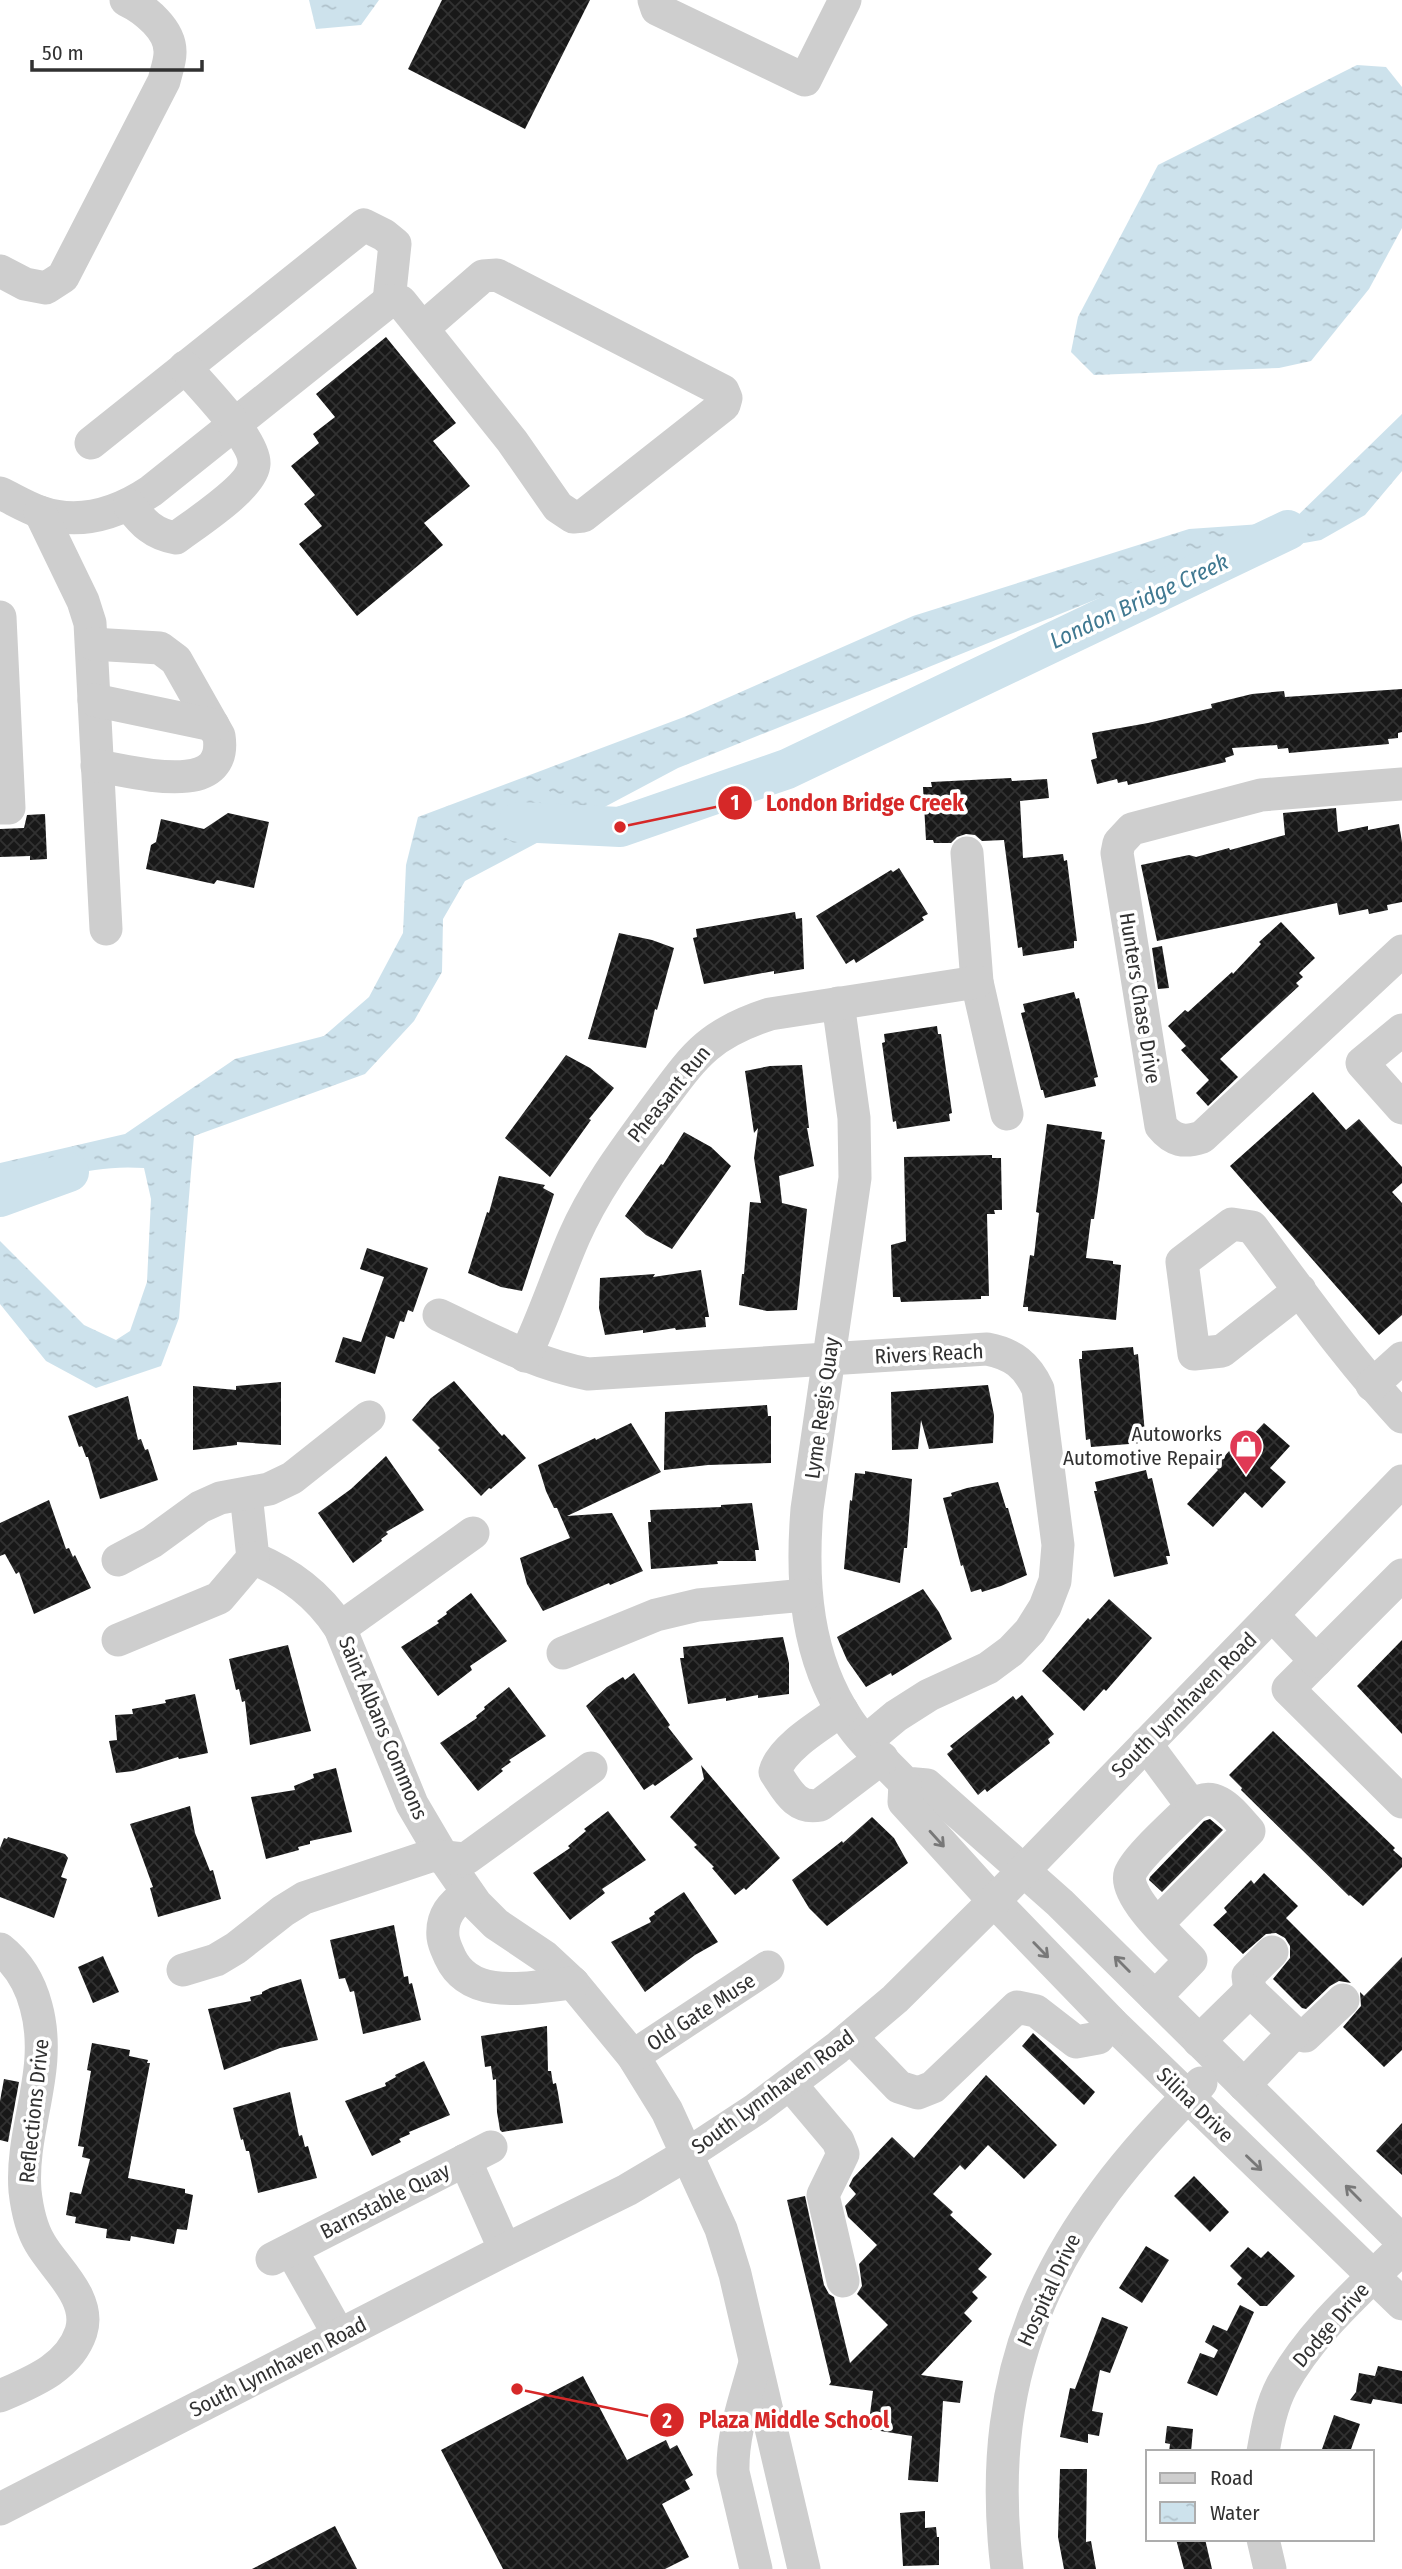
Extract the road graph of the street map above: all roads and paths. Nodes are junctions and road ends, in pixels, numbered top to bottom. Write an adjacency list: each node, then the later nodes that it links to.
1 (126, 0): 4 (street)
2 (654, 0): 3 (street)
3 (845, 0)
4 (0, 271)
5 (380, 307): 6 (street); 7 (street); 8 (street)
6 (423, 328): 6 (street)
7 (185, 368): 8 (street); 9 (street)
8 (234, 424): 11 (street); 11 (street)
9 (91, 443)
10 (0, 493): 12 (street)
11 (129, 505): 12 (street)
12 (40, 512): 14 (street)
13 (0, 617): 17 (street)
14 (92, 644): 15 (street); 16 (street)
15 (94, 700): 16 (street); 18 (street)
16 (213, 725): 18 (street)
17 (4, 748): 20 (street)
18 (97, 766): 22 (street)
19 (1402, 784): 23 (street, Hunters Chase Drive)
20 (0, 808)
21 (967, 853): 24 (street)
22 (106, 929)
23 (1402, 951)
24 (977, 982): 25 (street, Pheasant Run); 28 (street)
25 (838, 1003): 31 (street, Pheasant Run); 33 (street, Lyme Regis Quay)
26 (1402, 1030): 27 (street)
27 (1402, 1108)
28 (1007, 1114)
29 (1300, 1290): 34 (street)
30 (439, 1315): 31 (street, Rivers Reach)
31 (525, 1356): 33 (street, Rivers Reach)
32 (1402, 1358): 34 (street)
33 (830, 1359): 43 (street, Lyme Regis Quay); 51 (street, Rivers Reach)
34 (1372, 1385): 36 (street)
35 (369, 1417): 38 (street)
36 (1402, 1417)
37 (1402, 1481): 44 (street, South Lynnhaven Road)
38 (246, 1494): 40 (street); 41 (street)
39 (473, 1533): 45 (street)
40 (253, 1558): 45 (street, Saint Albans Commons); 46 (street)
41 (118, 1559)
42 (1402, 1575): 48 (street)
43 (805, 1595): 47 (street); 49 (street, Lyme Regis Quay)
44 (1272, 1615): 48 (street); 50 (street, South Lynnhaven Road)
45 (340, 1628): 56 (street, Saint Albans Commons)
46 (118, 1640)
47 (563, 1653)
48 (1316, 1661): 54 (street)
49 (842, 1710): 51 (street, Lyme Regis Quay); 51 (street, Rivers Reach)
50 (1146, 1744): 55 (street); 57 (street, South Lynnhaven Road)
51 (874, 1750): 53 (street, Lyme Regis Quay)
52 (591, 1768): 56 (street)
53 (905, 1783): 57 (street, Lyme Regis Quay); 59 (street, Lyme Regis Quay, one-way to 59)
54 (1402, 1802)
55 (1192, 1806): 60 (street); 60 (street)
56 (442, 1855): 58 (street, Saint Albans Commons); 64 (street)
57 (1022, 1869): 59 (street, South Lynnhaven Road); 67 (street, one-way to 57)
58 (468, 1893): 65 (street, Saint Albans Commons); 65 (street)
59 (994, 1901): 69 (street, Silina Drive, one-way to 69); 71 (street, South Lynnhaven Road)
60 (1157, 1924): 67 (street)
61 (0, 1949): 86 (street, Reflections Drive)
62 (1272, 1952): 66 (street)
63 (768, 1967): 73 (street, Old Gate Muse)
64 (183, 1970)
65 (573, 1983): 73 (street, Saint Albans Commons)
66 (1250, 1991): 70 (street); 72 (street, Hospital Drive)
67 (1155, 1997): 72 (street)
68 (1343, 2000): 70 (street)
69 (1111, 2022): 71 (street); 76 (street, Silina Drive)
70 (1294, 2033): 75 (street)
71 (850, 2037): 74 (street, South Lynnhaven Road)
72 (1210, 2052): 75 (street); 76 (street, Hospital Drive)
73 (633, 2056): 77 (street, Saint Albans Commons)
74 (790, 2084): 77 (street, South Lynnhaven Road); 82 (street)
75 (1244, 2085): 78 (street, one-way to 75)
76 (1187, 2097): 81 (street, Silina Drive, one-way to 81); 92 (street, Hospital Drive)
77 (686, 2155): 80 (street, South Lynnhaven Road); 85 (street, Saint Albans Commons)
78 (1402, 2241)
79 (1402, 2248): 81 (street, Dodge Drive)
80 (505, 2250): 84 (street, South Lynnhaven Road); 84 (street, Barnstable Quay)
81 (1373, 2277): 83 (street, Silina Drive); 87 (street, Dodge Drive)
82 (843, 2281)
83 (1402, 2304)
84 (339, 2335): 88 (street, South Lynnhaven Road)
85 (756, 2361): 90 (street); 91 (street, Saint Albans Commons)
86 (0, 2396)
87 (1262, 2450)
88 (0, 2509)
89 (1263, 2541): 93 (street)
90 (756, 2569)
91 (804, 2569)
92 (1007, 2569)
93 (1270, 2569)

